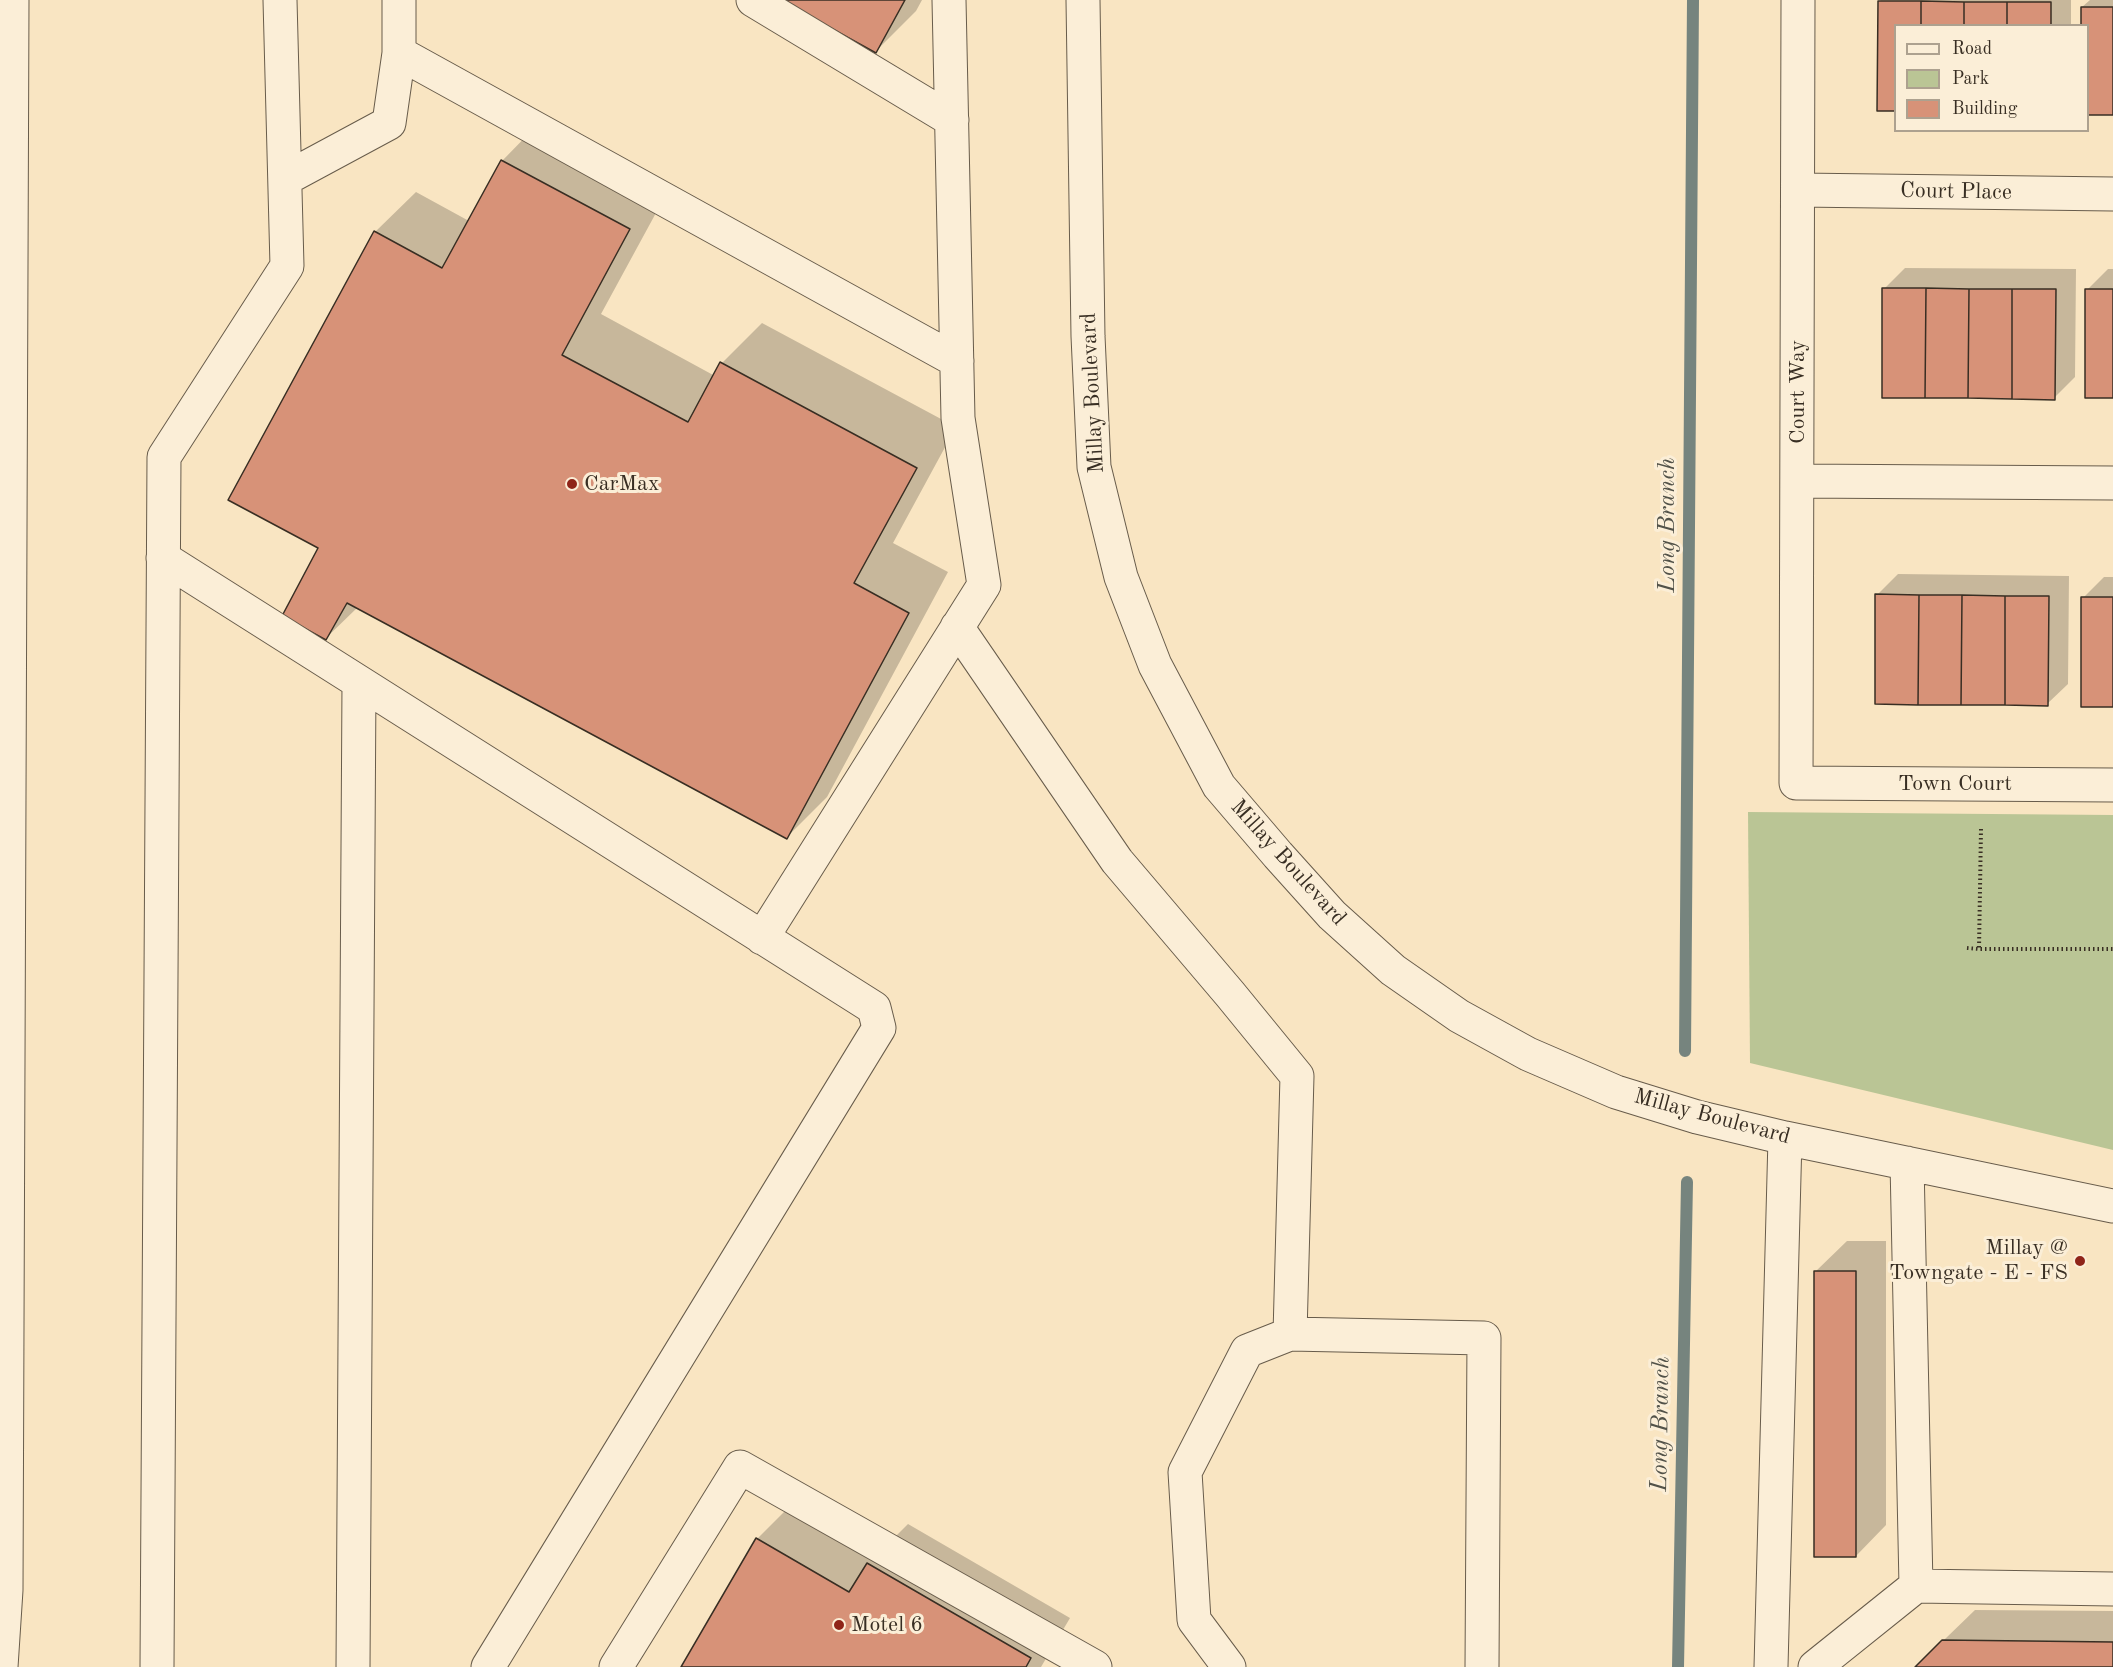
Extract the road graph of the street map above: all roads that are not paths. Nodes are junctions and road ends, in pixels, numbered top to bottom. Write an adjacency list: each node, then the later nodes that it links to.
1 (12, 0): 9 (street)
2 (280, 0): 11 (street)
3 (399, 0): 8 (street)
4 (753, 0): 10 (street)
5 (949, 0): 10 (street)
6 (1083, 0): 25 (street, Millay Boulevard)
7 (1798, 0): 12 (street, Court Way)
8 (399, 54): 11 (street); 14 (street)
9 (6, 58): 15 (street)
10 (952, 120): 14 (street)
11 (285, 179): 18 (street)
12 (1798, 190): 13 (street, Court Place); 16 (street, Court Way)
13 (2113, 194)
14 (957, 361): 19 (street)
15 (5, 429): 21 (street)
16 (1797, 481): 17 (street); 22 (street, Court Way)
17 (2113, 483)
18 (164, 558): 20 (street); 33 (street)
19 (957, 627): 24 (street); 29 (street)
20 (359, 682): 24 (street); 34 (street)
21 (4, 758): 28 (street)
22 (1796, 783): 23 (street, Town Court)
23 (2113, 785)
24 (762, 938): 35 (street)
25 (1785, 1138): 26 (street, Millay Boulevard); 40 (street)
26 (1907, 1163): 27 (street, Millay Boulevard); 30 (street)
27 (2113, 1206)
28 (3, 1320): 32 (street)
29 (1290, 1334): 38 (street); 39 (street)
30 (1916, 1586): 31 (street); 41 (street)
31 (2113, 1589)
32 (1, 1667)
33 (157, 1667)
34 (353, 1667)
35 (488, 1667)
36 (616, 1667): 37 (street)
37 (1095, 1667)
38 (1229, 1667)
39 (1482, 1667)
40 (1771, 1667)
41 (1815, 1667)

